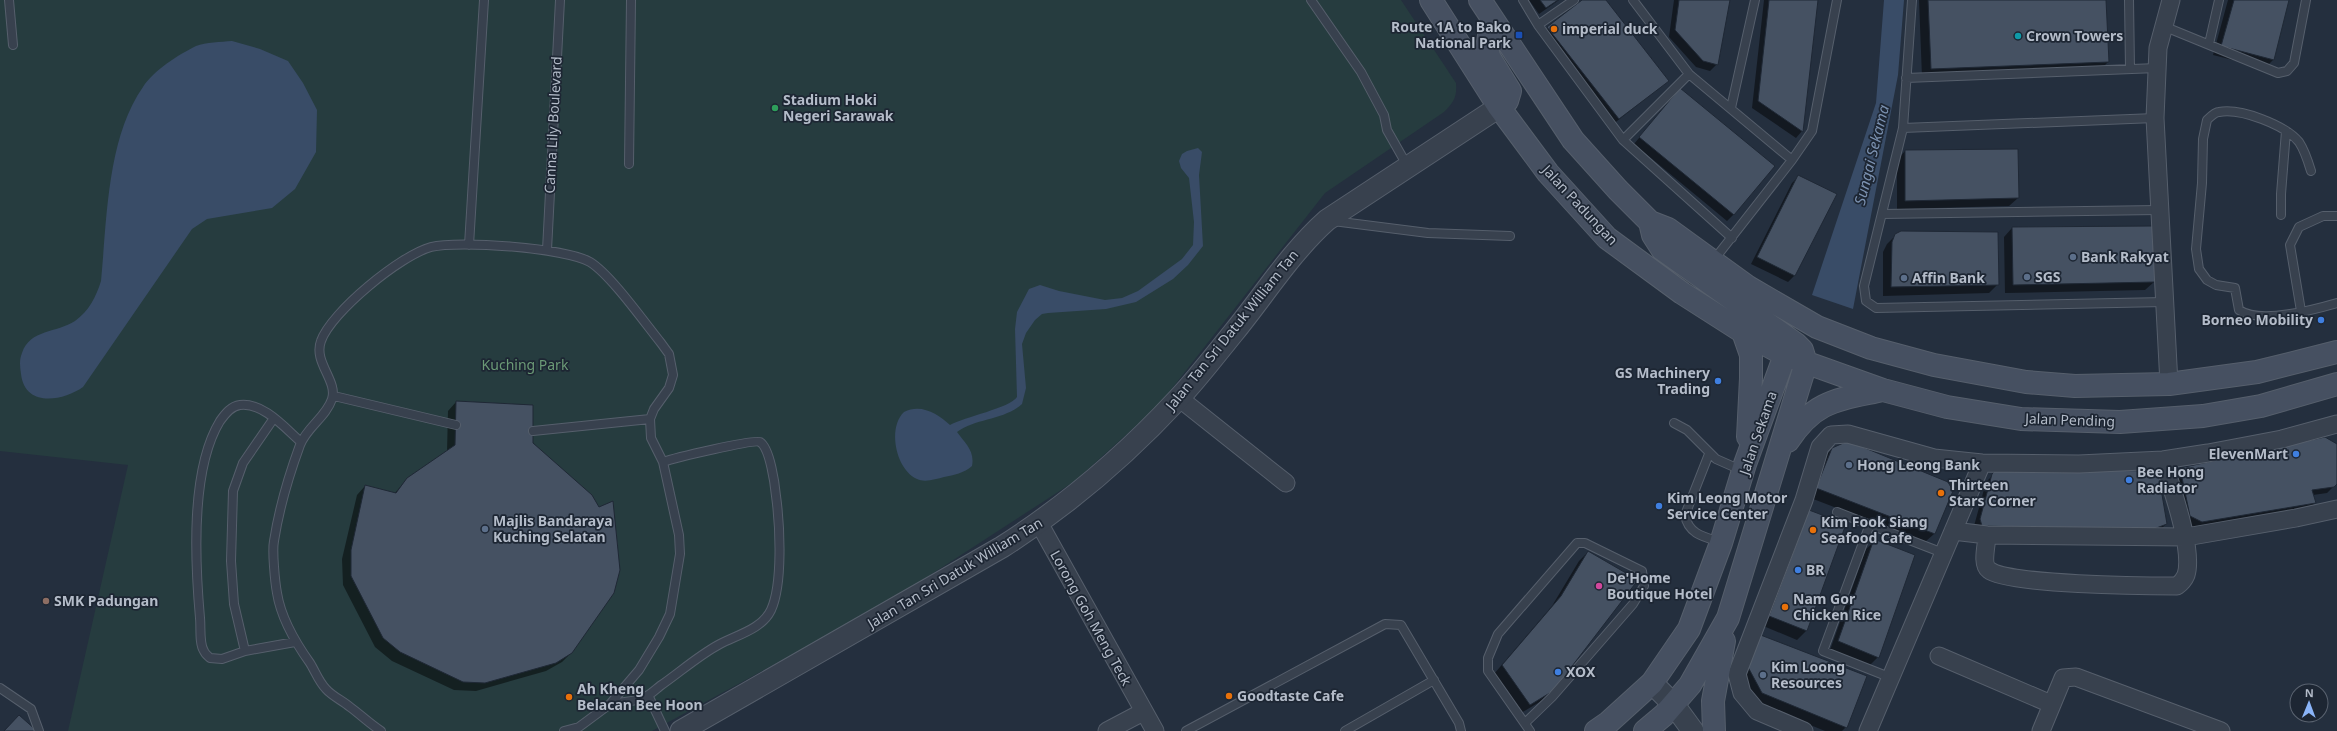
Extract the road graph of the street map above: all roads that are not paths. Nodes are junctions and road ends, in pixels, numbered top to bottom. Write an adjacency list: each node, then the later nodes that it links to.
1 (9, 0): 22 (lane)
2 (484, 0): 45 (lane)
3 (560, 0): 46 (lane, Canna Lily Boulevard)
4 (631, 0): 34 (lane)
5 (1311, 0): 35 (lane)
6 (1431, 0): 27 (main road, Jalan Padungan)
7 (1480, 0): 18 (main road)
8 (1523, 0): 19 (lane)
9 (1574, 0): 19 (lane)
10 (1633, 0): 25 (lane)
11 (1755, 0): 28 (lane)
12 (1837, 0): 33 (lane)
13 (1912, 0): 26 (lane)
14 (2129, 0): 24 (lane)
15 (2171, 0): 20 (street)
16 (2219, 0): 21 (lane)
17 (2306, 0): 21 (lane)
18 (1492, 18): 27 (main road); 42 (main road)
19 (1538, 25): 32 (lane)
20 (2163, 26): 21 (lane); 23 (street)
21 (2209, 44)
22 (13, 45)
23 (2157, 68): 24 (lane); 29 (street)
24 (2130, 69): 26 (lane)
25 (1689, 74): 28 (lane); 32 (lane)
26 (1906, 78): 30 (lane)
27 (1500, 107): 35 (street, Jalan Tan Sri Datuk William Tan); 51 (main road, Jalan Padungan)
28 (1731, 108): 33 (lane)
29 (2155, 118): 30 (lane); 37 (street)
30 (1903, 128): 38 (lane)
31 (2286, 131): 36 (lane); 39 (lane); 50 (lane)
32 (1623, 140): 44 (lane)
33 (1792, 160): 44 (lane)
34 (629, 164)
35 (1409, 168): 41 (street, Jalan Tan Sri Datuk William Tan)
36 (2311, 171)
37 (2158, 210): 38 (lane); 48 (street)
38 (1882, 214): 48 (lane)
39 (2281, 215)
40 (2334, 215): 50 (lane)
41 (1327, 220): 43 (lane); 60 (street, Jalan Tan Sri Datuk William Tan)
42 (1650, 222): 47 (main road); 53 (main road)
43 (1510, 236)
44 (1732, 238): 47 (lane)
45 (469, 245): 46 (lane); 59 (lane)
46 (547, 250): 62 (lane)
47 (1713, 262): 52 (main road)
48 (2164, 302): 56 (street)
49 (2337, 303): 50 (lane)
50 (2301, 311)
51 (1743, 332): 53 (main road, Jalan Padungan); 73 (main road)
52 (1858, 343): 53 (main road); 56 (main road)
53 (1791, 349): 55 (main road, Jalan Padungan); 73 (main road, Jalan Sekama)
54 (2337, 352): 56 (main road)
55 (1806, 363): 58 (main road, Jalan Pending); 69 (main road, Jalan Sekama)
56 (2169, 384)
57 (2337, 384): 58 (main road, Jalan Pending)
58 (1883, 390): 69 (main road)
59 (334, 396): 65 (lane); 67 (lane)
60 (1179, 398): 74 (street); 77 (street, Jalan Tan Sri Datuk William Tan)
61 (274, 418): 67 (lane); 86 (lane); 86 (lane)
62 (650, 419): 66 (lane); 71 (lane)
63 (1674, 423): 68 (lane)
64 (2337, 424): 70 (street)
65 (456, 425)
66 (533, 431)
67 (301, 442): 85 (lane)
68 (1709, 454): 73 (lane); 82 (lane)
69 (1778, 456): 84 (main road, Jalan Sekama)
70 (2164, 460): 72 (street); 81 (street)
71 (664, 462): 92 (lane); 93 (lane)
72 (1982, 463): 79 (street); 113 (street)
73 (1745, 467): 82 (main road, Jalan Sekama)
74 (1286, 483)
75 (2337, 509): 81 (street)
76 (1837, 512): 78 (lane)
77 (1039, 523): 95 (street, Lorong Goh Meng Teck); 102 (street, Jalan Tan Sri Datuk William Tan)
78 (1870, 524): 83 (lane); 88 (lane)
79 (1953, 531): 80 (street); 83 (street)
80 (1987, 535): 81 (street); 81 (street)
81 (2186, 537)
82 (1721, 542): 91 (main road, Jalan Sekama)
83 (1943, 553): 88 (street)
84 (1728, 618): 96 (main road, Jalan Sekama); 112 (main road)
85 (295, 642): 86 (lane); 99 (lane)
86 (245, 651)
87 (1939, 656): 94 (street)
88 (1889, 677): 114 (street)
89 (1434, 680): 105 (lane); 106 (lane); 107 (lane)
90 (0, 688): 98 (lane)
91 (1648, 688): 96 (street); 109 (main road, Jalan Sekama)
92 (648, 695): 93 (lane); 101 (lane)
93 (610, 704): 100 (lane)
94 (2051, 704): 115 (street); 116 (street)
95 (1143, 712): 103 (street); 104 (street, Lorong Goh Meng Teck)
96 (1671, 717): 110 (main road, Jalan Sekama); 111 (street)
97 (1525, 723): 97 (lane); 108 (lane)
98 (39, 731)
99 (381, 731)
100 (564, 731)
101 (665, 731)
102 (681, 731)
103 (1107, 731)
104 (1155, 731)
105 (1186, 731)
106 (1345, 731)
107 (1461, 731)
108 (1530, 731)
109 (1596, 731)
110 (1645, 731)
111 (1693, 731)
112 (1714, 731)
113 (1804, 731)
114 (1868, 731)
115 (2041, 731)
116 (2221, 731)

